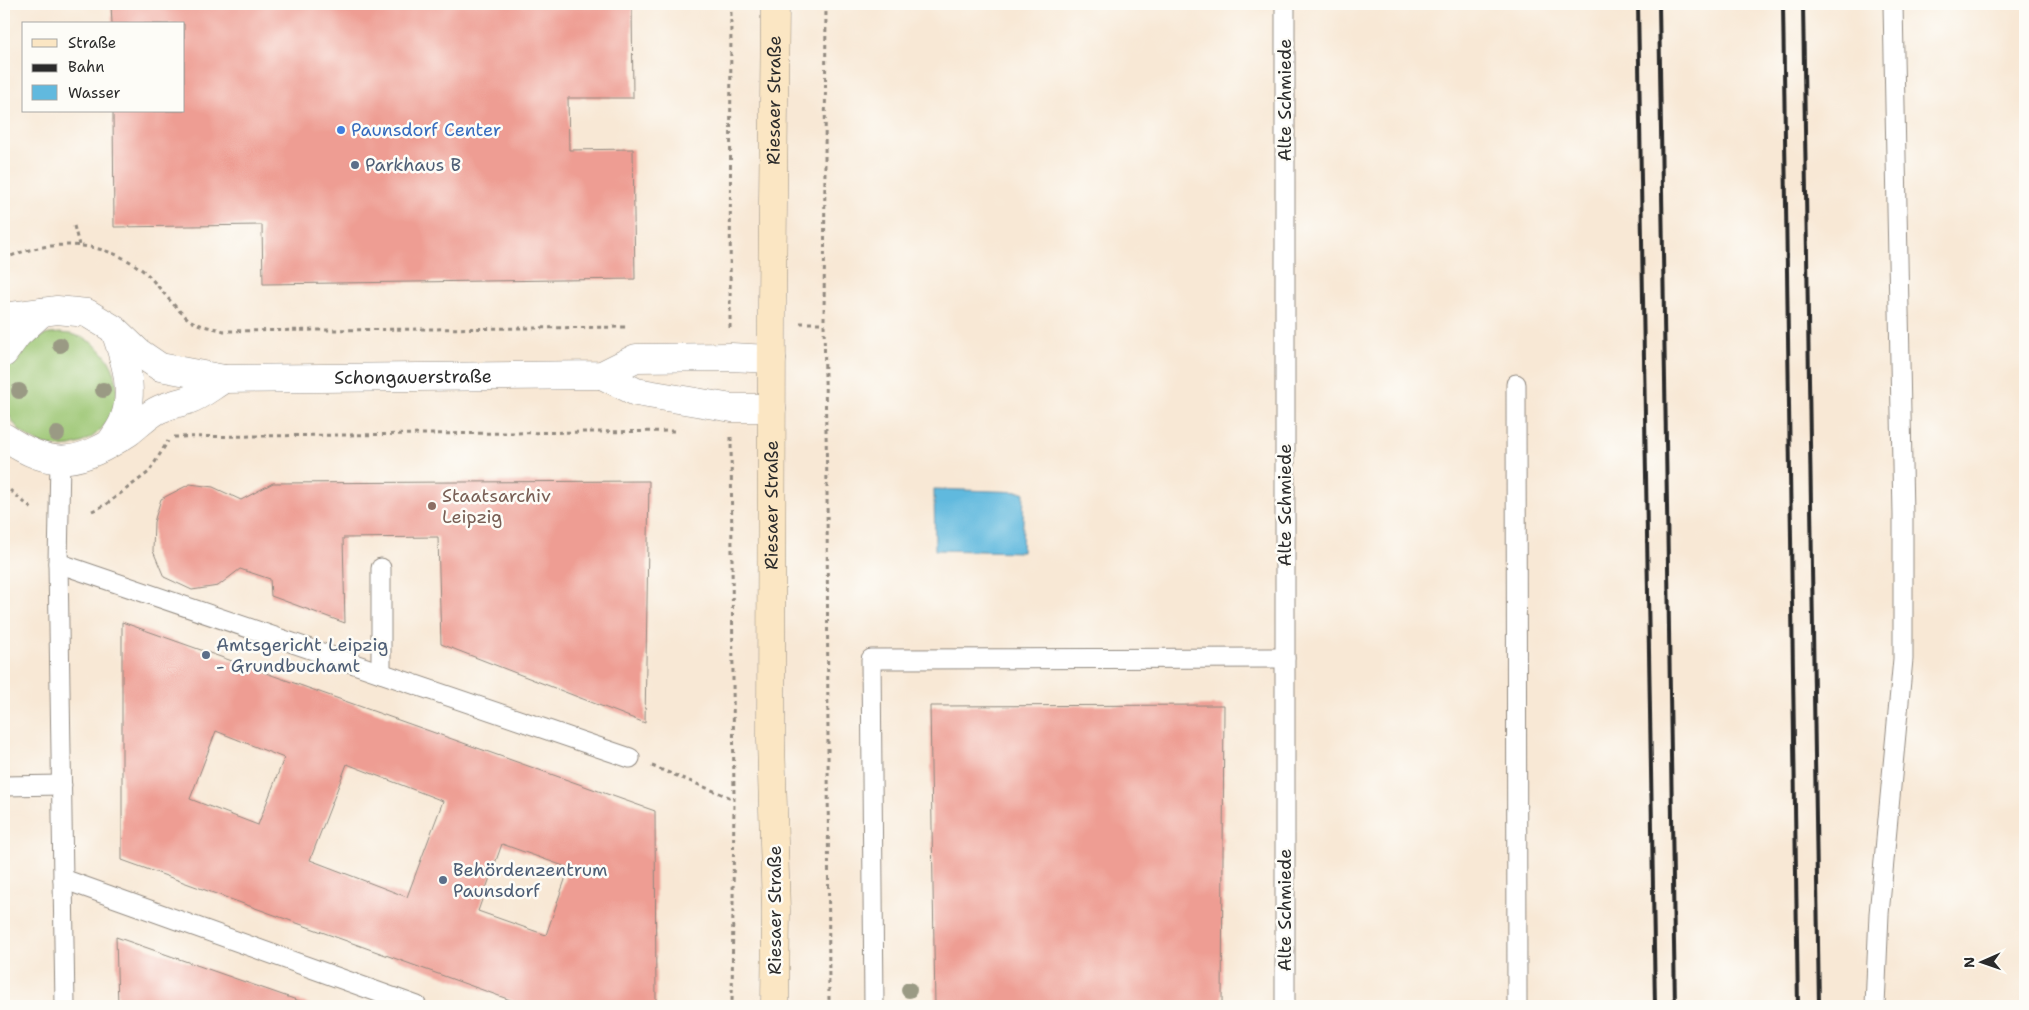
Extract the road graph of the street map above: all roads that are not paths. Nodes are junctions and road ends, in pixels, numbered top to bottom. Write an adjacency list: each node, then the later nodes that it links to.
1 (775, 4): 8 (main road, Riesaer Straße)
2 (1285, 4): 18 (lane, Alte Schmiede)
3 (1893, 4): 30 (lane)
4 (42, 312): 5 (street, Schongauerstraße); 6 (street, Schongauerstraße); 7 (street)
5 (4, 316)
6 (115, 330): 10 (street, Schongauerstraße); 14 (street)
7 (4, 352)
8 (772, 358): 9 (street, Schongauerstraße); 12 (main road, Riesaer Straße)
9 (602, 375): 10 (street, Schongauerstraße); 12 (street, Schongauerstraße)
10 (224, 379): 14 (street)
11 (1516, 384): 29 (lane)
12 (772, 408): 26 (main road, Riesaer Straße)
13 (4, 437): 15 (street)
14 (110, 443): 15 (street)
15 (60, 460): 16 (lane)
16 (58, 563): 19 (lane); 21 (lane)
17 (381, 568): 19 (lane)
18 (1285, 658): 27 (lane); 28 (lane, Alte Schmiede)
19 (381, 673): 20 (lane)
20 (630, 758)
21 (62, 785): 22 (lane); 23 (lane)
22 (4, 786)
23 (63, 879): 24 (lane); 25 (lane)
24 (65, 1006)
25 (417, 1006)
26 (775, 1006)
27 (874, 1006)
28 (1285, 1006)
29 (1517, 1006)
30 (1875, 1006)

